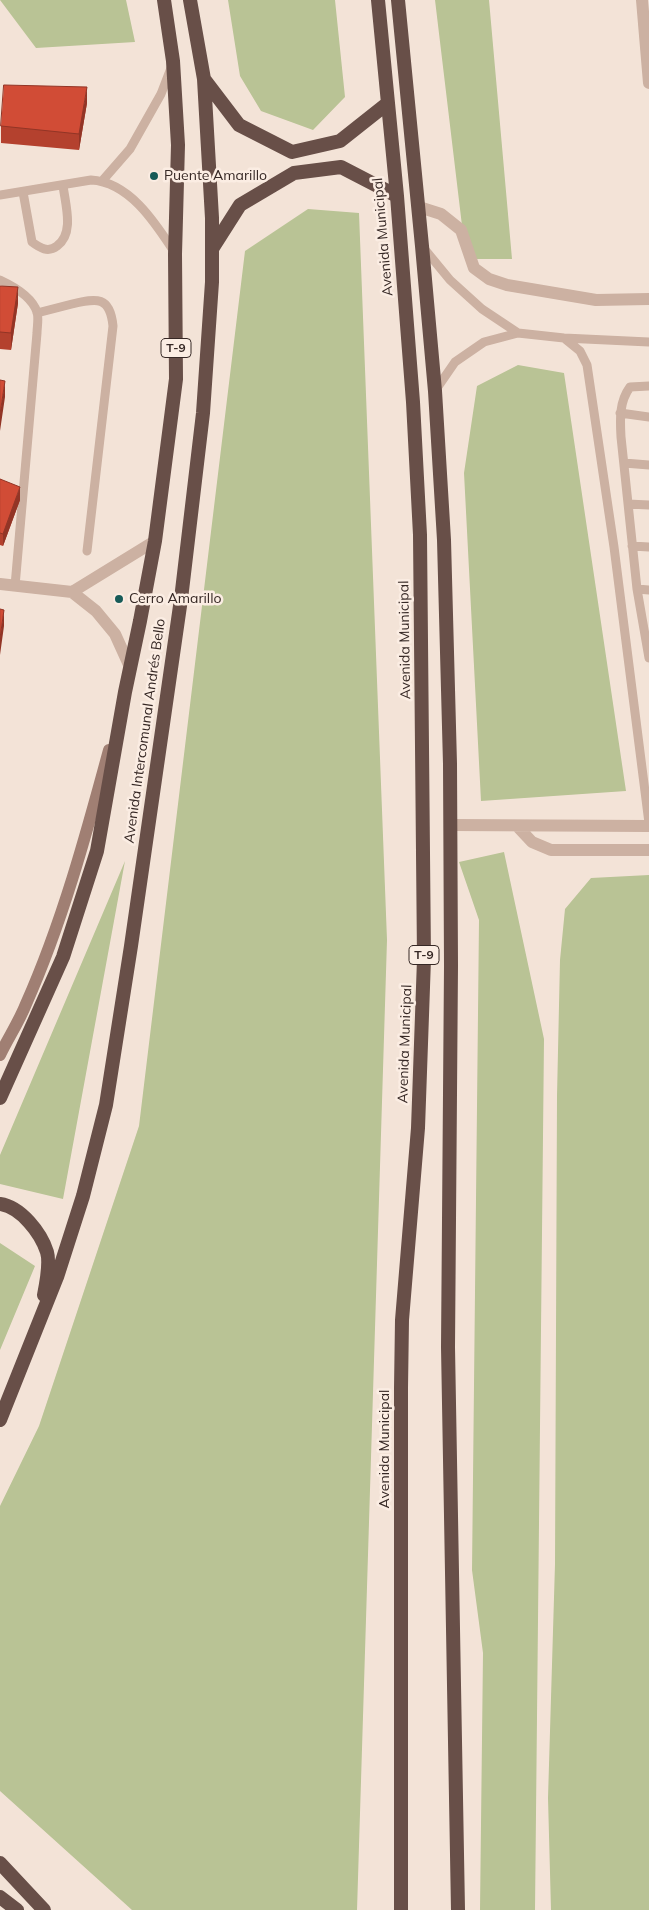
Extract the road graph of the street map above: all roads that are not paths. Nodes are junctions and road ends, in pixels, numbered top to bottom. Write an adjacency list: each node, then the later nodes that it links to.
1 (164, 0): 6 (highway, Avenida Intercomunal Andrés Bello / T-9)
2 (190, 0): 7 (highway, Avenida Intercomunal Andrés Bello / T-9)
3 (378, 0): 9 (highway, Avenida Municipal / T-9)
4 (398, 0): 15 (highway, T-9)
5 (642, 0): 8 (street)
6 (173, 61): 10 (lane); 18 (highway, Avenida Intercomunal Andrés Bello / T-9)
7 (204, 79): 9 (highway); 17 (highway, Avenida Intercomunal Andrés Bello / T-9)
8 (649, 83)
9 (388, 103): 14 (highway, Avenida Municipal / T-9)
10 (103, 180): 11 (lane); 18 (lane)
11 (63, 185): 12 (lane); 12 (lane)
12 (23, 192): 13 (lane)
13 (0, 196)
14 (397, 196): 17 (highway); 59 (highway, Avenida Municipal / T-9)
15 (419, 207): 16 (highway, T-9); 20 (street)
16 (422, 246): 22 (lane); 26 (highway, T-9)
17 (212, 250): 53 (highway, Avenida Intercomunal Andrés Bello / T-9)
18 (175, 254): 33 (highway, Avenida Intercomunal Andrés Bello / T-9)
19 (0, 280): 21 (lane)
20 (649, 299)
21 (37, 312): 36 (lane); 38 (lane)
22 (518, 333): 23 (lane); 26 (lane)
23 (564, 338): 24 (lane); 47 (lane)
24 (649, 342)
25 (649, 386): 27 (lane)
26 (435, 391): 46 (highway, T-9)
27 (620, 413): 28 (lane); 29 (lane)
28 (649, 418)
29 (624, 462): 30 (lane); 31 (lane)
30 (649, 465)
31 (628, 504): 32 (lane); 34 (lane)
32 (649, 505)
33 (155, 541): 41 (street); 44 (highway, Avenida Intercomunal Andrés Bello / T-9)
34 (632, 546): 35 (lane); 39 (lane)
35 (649, 547)
36 (87, 551)
37 (0, 584): 38 (street)
38 (15, 586): 41 (street)
39 (637, 589): 40 (lane); 42 (lane)
40 (649, 590)
41 (72, 592): 44 (street)
42 (647, 629): 43 (lane)
43 (649, 658)
44 (130, 667): 45 (highway, Avenida Intercomunal Andrés Bello / T-9)
45 (125, 692): 50 (main road, Avenida Intercomunal Andrés Bello / T-9); 51 (highway)
46 (450, 825): 48 (street); 60 (highway, T-9)
47 (649, 825): 48 (street)
48 (517, 826): 49 (street)
49 (649, 850)
50 (0, 1055)
51 (0, 1098)
52 (0, 1204): 53 (highway)
53 (38, 1323): 54 (highway, Avenida Intercomunal Andrés Bello / T-9)
54 (0, 1420)
55 (0, 1863): 58 (highway)
56 (0, 1896): 57 (highway)
57 (17, 1910)
58 (44, 1910)
59 (401, 1910)
60 (458, 1910)

